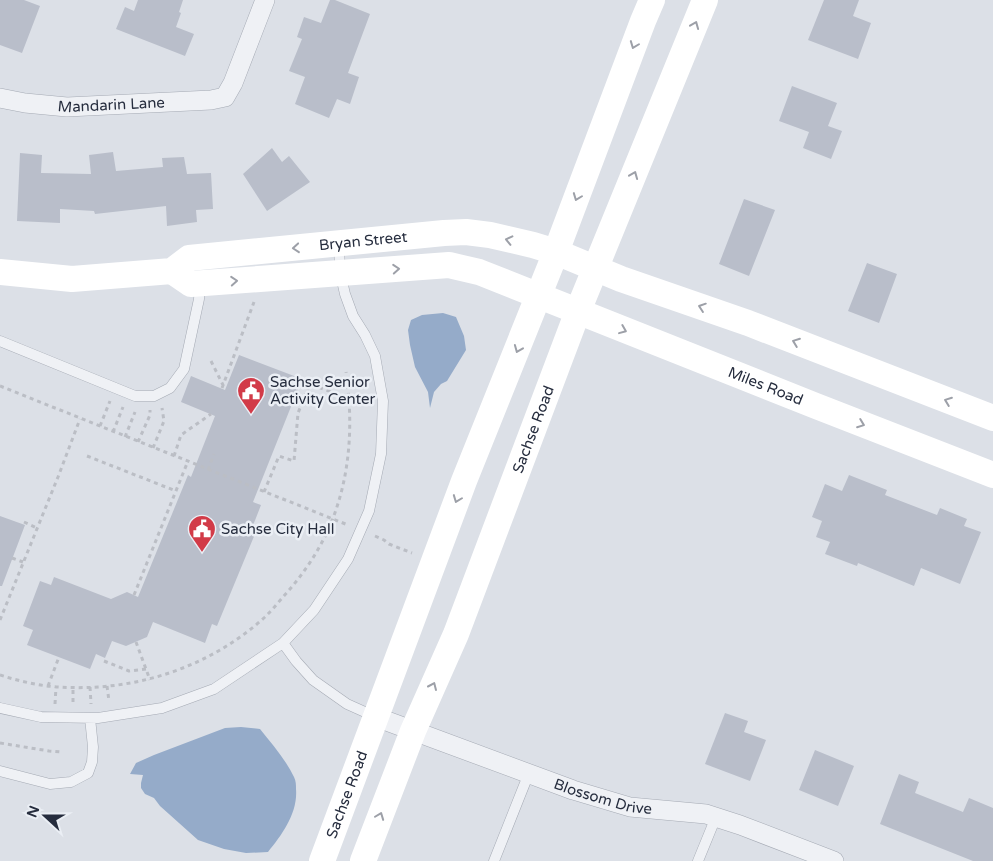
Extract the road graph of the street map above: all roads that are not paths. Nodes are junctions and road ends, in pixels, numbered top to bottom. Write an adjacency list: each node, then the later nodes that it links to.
1 (265, 0): 4 (street, Mandarin Lane)
2 (652, 0): 6 (main road, Sachse Road, one-way to 6)
3 (705, 0): 7 (main road, Sachse Road, one-way to 3)
4 (0, 98)
5 (339, 244): 6 (main road, Bryan Street, one-way to 5); 8 (main road, Bryan Street, one-way to 8); 10 (lane)
6 (556, 252): 7 (main road); 11 (main road, Sachse Road)
7 (596, 269): 12 (main road, Sachse Road); 14 (main road, one-way to 7)
8 (199, 270): 9 (main road, Bryan Street); 10 (main road, Bryan Street, one-way to 10); 13 (lane)
9 (0, 272)
10 (340, 272): 11 (main road, Bryan Street, one-way to 11); 16 (lane)
11 (539, 295): 12 (main road, Miles Road); 18 (main road, Sachse Road, one-way to 18)
12 (578, 311): 15 (main road, Miles Road, one-way to 15); 20 (main road, Sachse Road, one-way to 12)
13 (0, 341)
14 (993, 418)
15 (993, 475)
16 (283, 643): 18 (lane); 19 (lane)
17 (0, 708): 19 (lane)
18 (376, 717): 20 (street, Blossom Drive); 24 (main road, Sachse Road)
19 (90, 718): 21 (lane)
20 (413, 731): 22 (street, Blossom Drive); 25 (main road, Sachse Road, one-way to 20)
21 (0, 771)
22 (529, 773): 23 (street, Blossom Drive); 26 (lane)
23 (716, 817): 27 (lane); 28 (street, Blossom Drive)
24 (322, 861)
25 (363, 861)
26 (494, 861)
27 (698, 861)
28 (834, 861)

